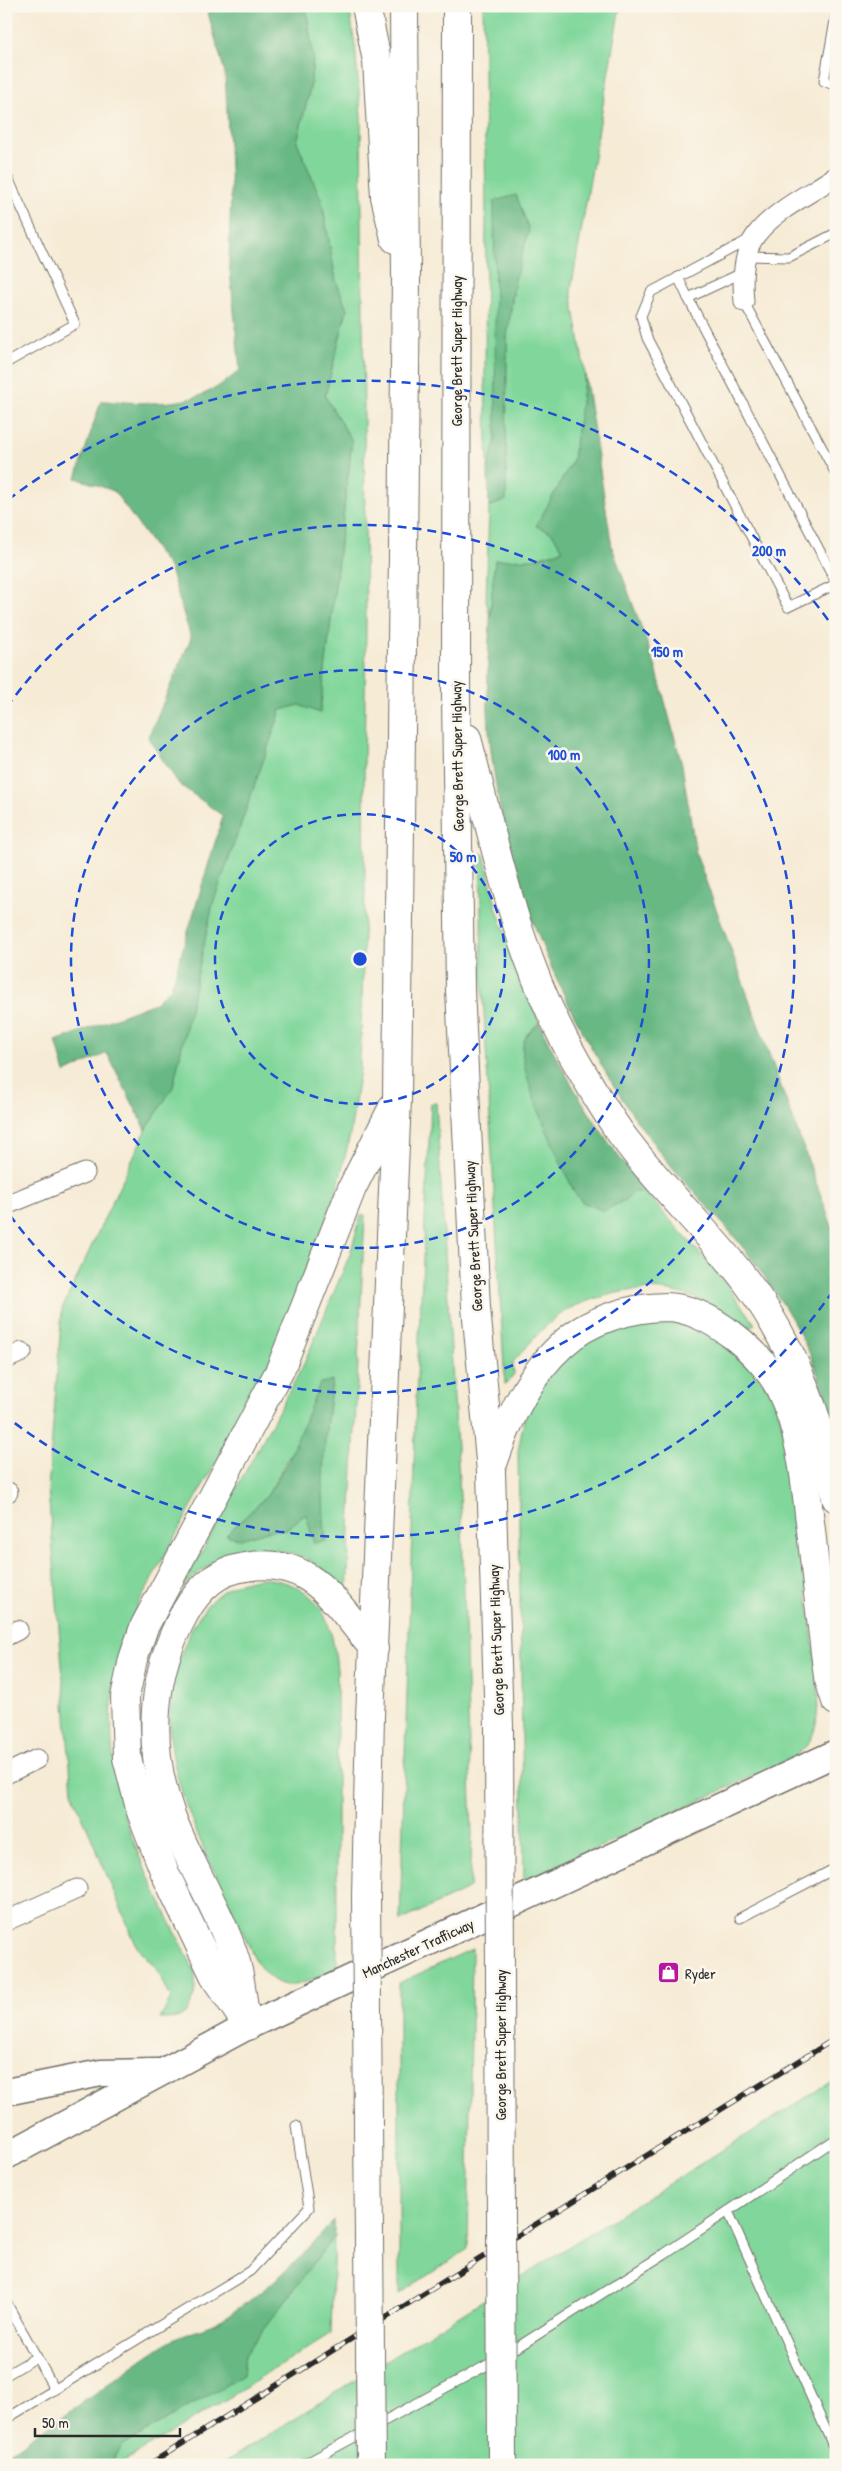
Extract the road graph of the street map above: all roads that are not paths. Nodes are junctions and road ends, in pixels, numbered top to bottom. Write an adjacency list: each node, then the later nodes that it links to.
1 (366, 6): 12 (highway)
2 (404, 6): 12 (highway)
3 (457, 6): 18 (highway, George Brett Super Highway)
4 (836, 15): 5 (lane)
5 (836, 86)
6 (6, 174): 15 (lane)
7 (836, 176): 9 (street)
8 (836, 233): 10 (lane)
9 (755, 236): 10 (street); 11 (lane)
10 (745, 264): 13 (lane); 14 (street)
11 (678, 277): 13 (lane); 17 (lane)
12 (406, 279): 19 (highway)
13 (688, 298): 17 (lane)
14 (744, 302): 16 (lane)
15 (6, 363)
16 (836, 474)
17 (836, 583)
18 (456, 696): 22 (highway, George Brett Super Highway); 23 (highway)
19 (397, 1099): 24 (highway); 33 (highway)
20 (85, 1173): 21 (street)
21 (6, 1205)
22 (491, 1472): 25 (highway); 48 (highway, George Brett Super Highway, bridge)
23 (836, 1498)
24 (374, 1649): 33 (highway); 47 (highway, bridge)
25 (836, 1701)
26 (836, 1752): 33 (main road, Manchester Trafficway)
27 (36, 1759): 28 (street)
28 (6, 1774)
29 (836, 1868): 31 (lane)
30 (77, 1889): 32 (street)
31 (740, 1918)
32 (6, 1921)
33 (248, 2026): 34 (main road, Manchester Trafficway)
34 (160, 2072): 35 (main road); 38 (main road, Manchester Trafficway)
35 (6, 2092)
36 (296, 2126): 43 (lane)
37 (836, 2139): 39 (lane)
38 (6, 2156)
39 (728, 2211): 45 (lane); 46 (lane)
40 (6, 2302): 41 (lane)
41 (37, 2357): 42 (lane); 43 (lane)
42 (6, 2375)
43 (55, 2390): 44 (lane)
44 (6, 2419)
45 (834, 2448)
46 (303, 2465)
47 (371, 2465)
48 (502, 2465)

